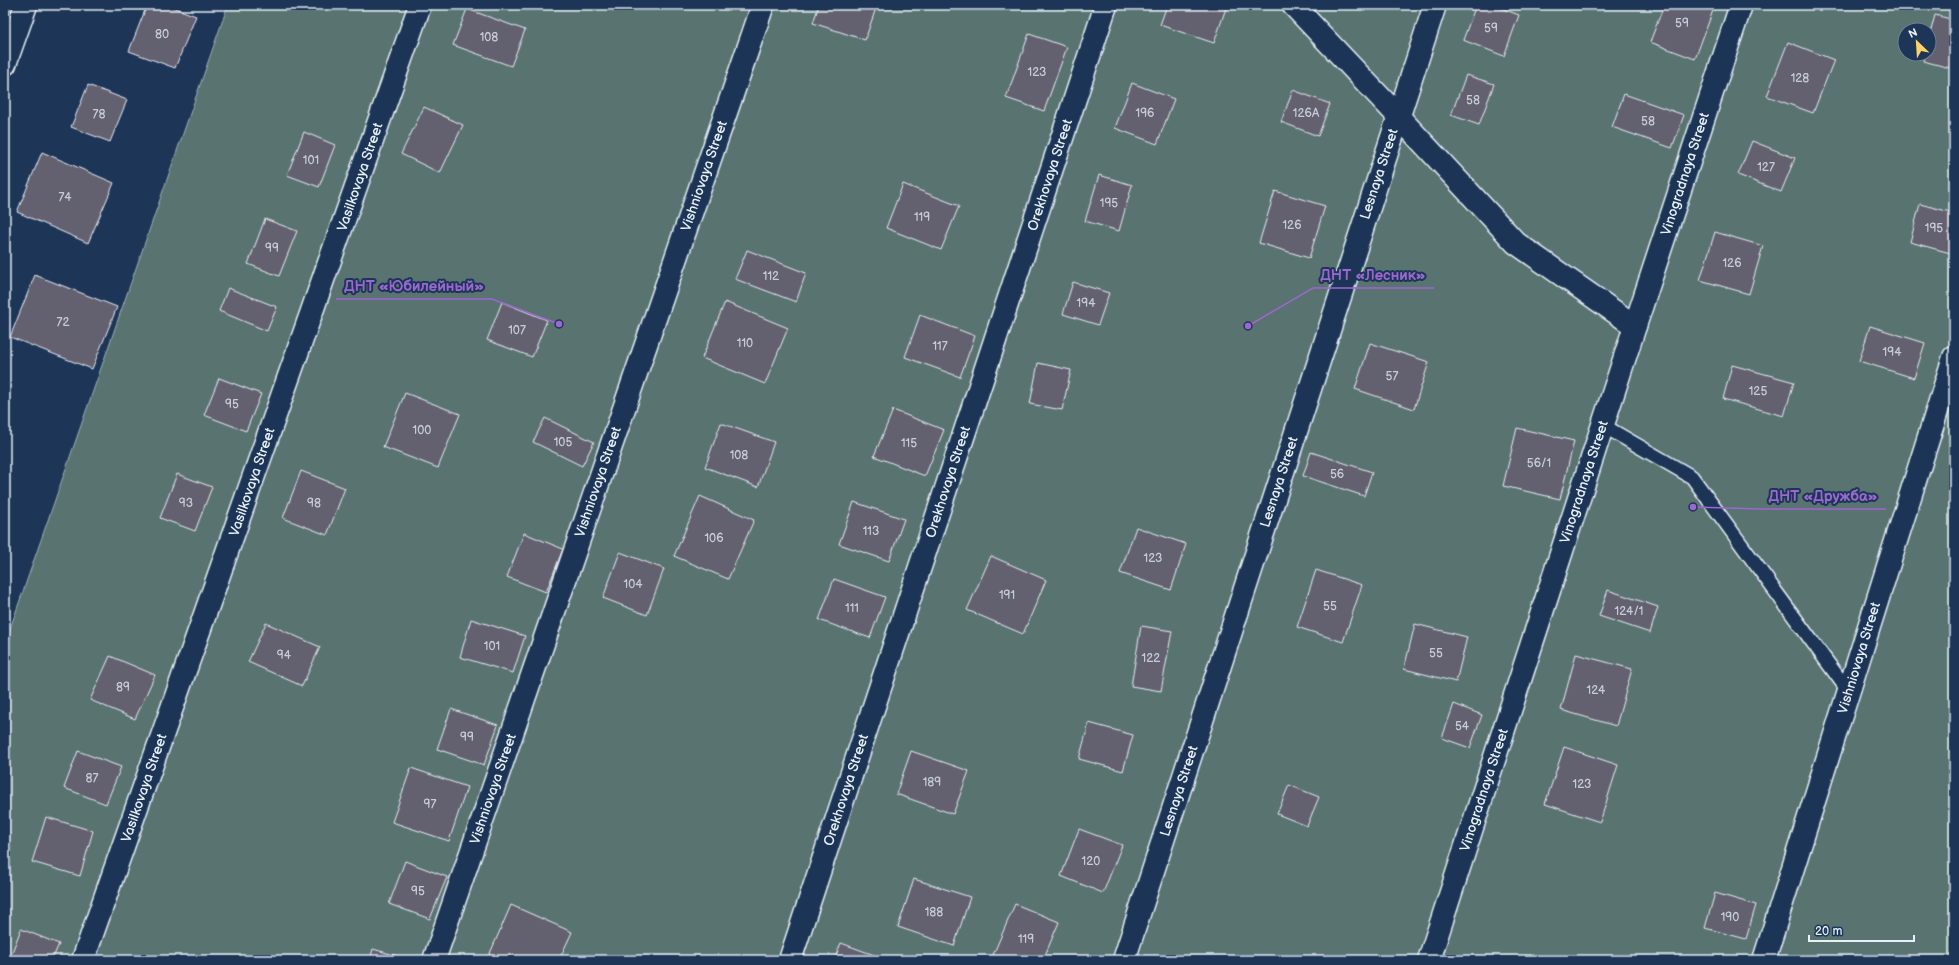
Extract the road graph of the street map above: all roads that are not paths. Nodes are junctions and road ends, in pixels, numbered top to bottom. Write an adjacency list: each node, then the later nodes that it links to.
1 (26, 5): 8 (street)
2 (420, 5): 14 (street, Vasilkovaya Street)
3 (763, 5): 15 (street, Vishniovaya Street)
4 (1106, 5): 16 (street, Orekhovaya Street)
5 (1293, 5): 9 (street)
6 (1435, 5): 9 (street, Lesnaya Street)
7 (1741, 5): 10 (street, Vinogradnaya Street)
8 (5, 64)
9 (1398, 116): 10 (street); 17 (street, Lesnaya Street)
10 (1635, 326): 12 (street, Vinogradnaya Street)
11 (1954, 357): 13 (street, Vishniovaya Street)
12 (1602, 425): 13 (lane); 18 (street, Vinogradnaya Street)
13 (1849, 692): 19 (street, Vishniovaya Street)
14 (83, 960)
15 (434, 960)
16 (790, 960)
17 (1124, 960)
18 (1429, 960)
19 (1764, 960)

